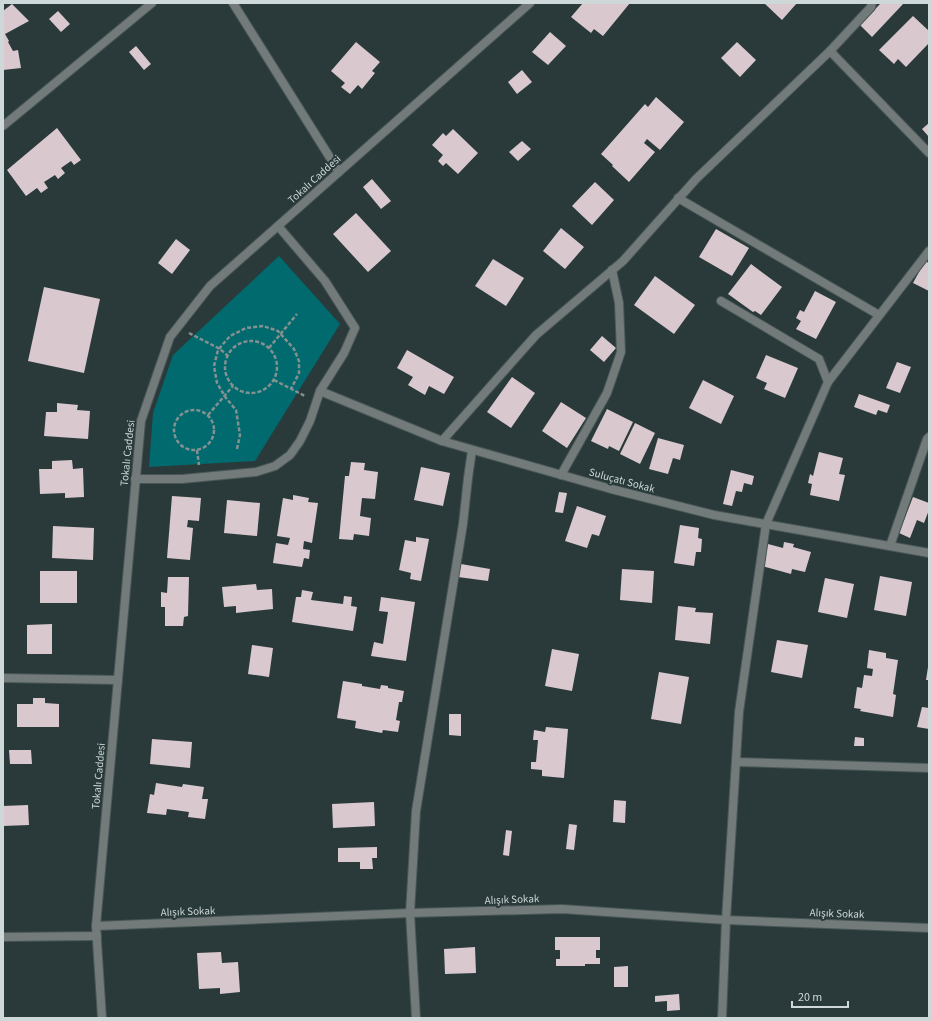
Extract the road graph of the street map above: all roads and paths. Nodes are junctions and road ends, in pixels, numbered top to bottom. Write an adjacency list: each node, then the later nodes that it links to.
1 (152, 3): 6 (street)
2 (233, 3): 8 (street)
3 (530, 3): 8 (street, Tokalı Caddesi)
4 (872, 3): 5 (street)
5 (830, 51): 7 (street); 9 (street)
6 (3, 124)
7 (929, 153)
8 (339, 172): 10 (street, Tokalı Caddesi)
9 (678, 198): 12 (street); 15 (street)
10 (278, 226): 16 (street, Tokalı Caddesi); 25 (street)
11 (929, 251): 15 (street)
12 (612, 270): 30 (street); 33 (street)
13 (721, 301): 22 (street)
14 (297, 314): 17 (path)
15 (879, 315): 22 (street)
16 (178, 327): 19 (path); 34 (street, Tokalı Caddesi)
17 (281, 334): 18 (path); 19 (path); 24 (path)
18 (269, 348): 20 (path); 21 (path)
19 (220, 349): 20 (path); 26 (path)
20 (228, 356): 23 (path)
21 (274, 380): 23 (path); 24 (path)
22 (828, 382): 35 (street)
23 (233, 386): 26 (path)
24 (291, 389): 27 (path)
25 (320, 391): 27 (street); 30 (street, Suluçatı Sokak)
26 (224, 396): 28 (path); 31 (path)
27 (316, 402): 34 (street)
28 (208, 414): 28 (path)
29 (929, 438): 36 (street)
30 (442, 441): 32 (street, Suluçatı Sokak)
31 (237, 449)
32 (472, 450): 33 (street, Suluçatı Sokak); 42 (street)
33 (561, 475): 35 (street, Suluçatı Sokak)
34 (135, 479): 39 (street, Tokalı Caddesi)
35 (766, 524): 36 (street, Suluçatı Sokak); 40 (street)
36 (890, 546): 37 (street, Suluçatı Sokak)
37 (929, 553)
38 (3, 678): 39 (street)
39 (118, 680): 44 (street, Tokalı Caddesi)
40 (736, 762): 41 (street); 43 (street)
41 (929, 768)
42 (410, 913): 43 (street, Alışık Sokak); 44 (street, Alışık Sokak); 49 (street)
43 (726, 920): 45 (street, Alışık Sokak); 50 (street)
44 (96, 926): 46 (street, Tokalı Caddesi)
45 (929, 928)
46 (97, 936): 47 (street); 48 (street, Tokalı Caddesi)
47 (3, 937)
48 (102, 1018)
49 (416, 1018)
50 (722, 1018)

